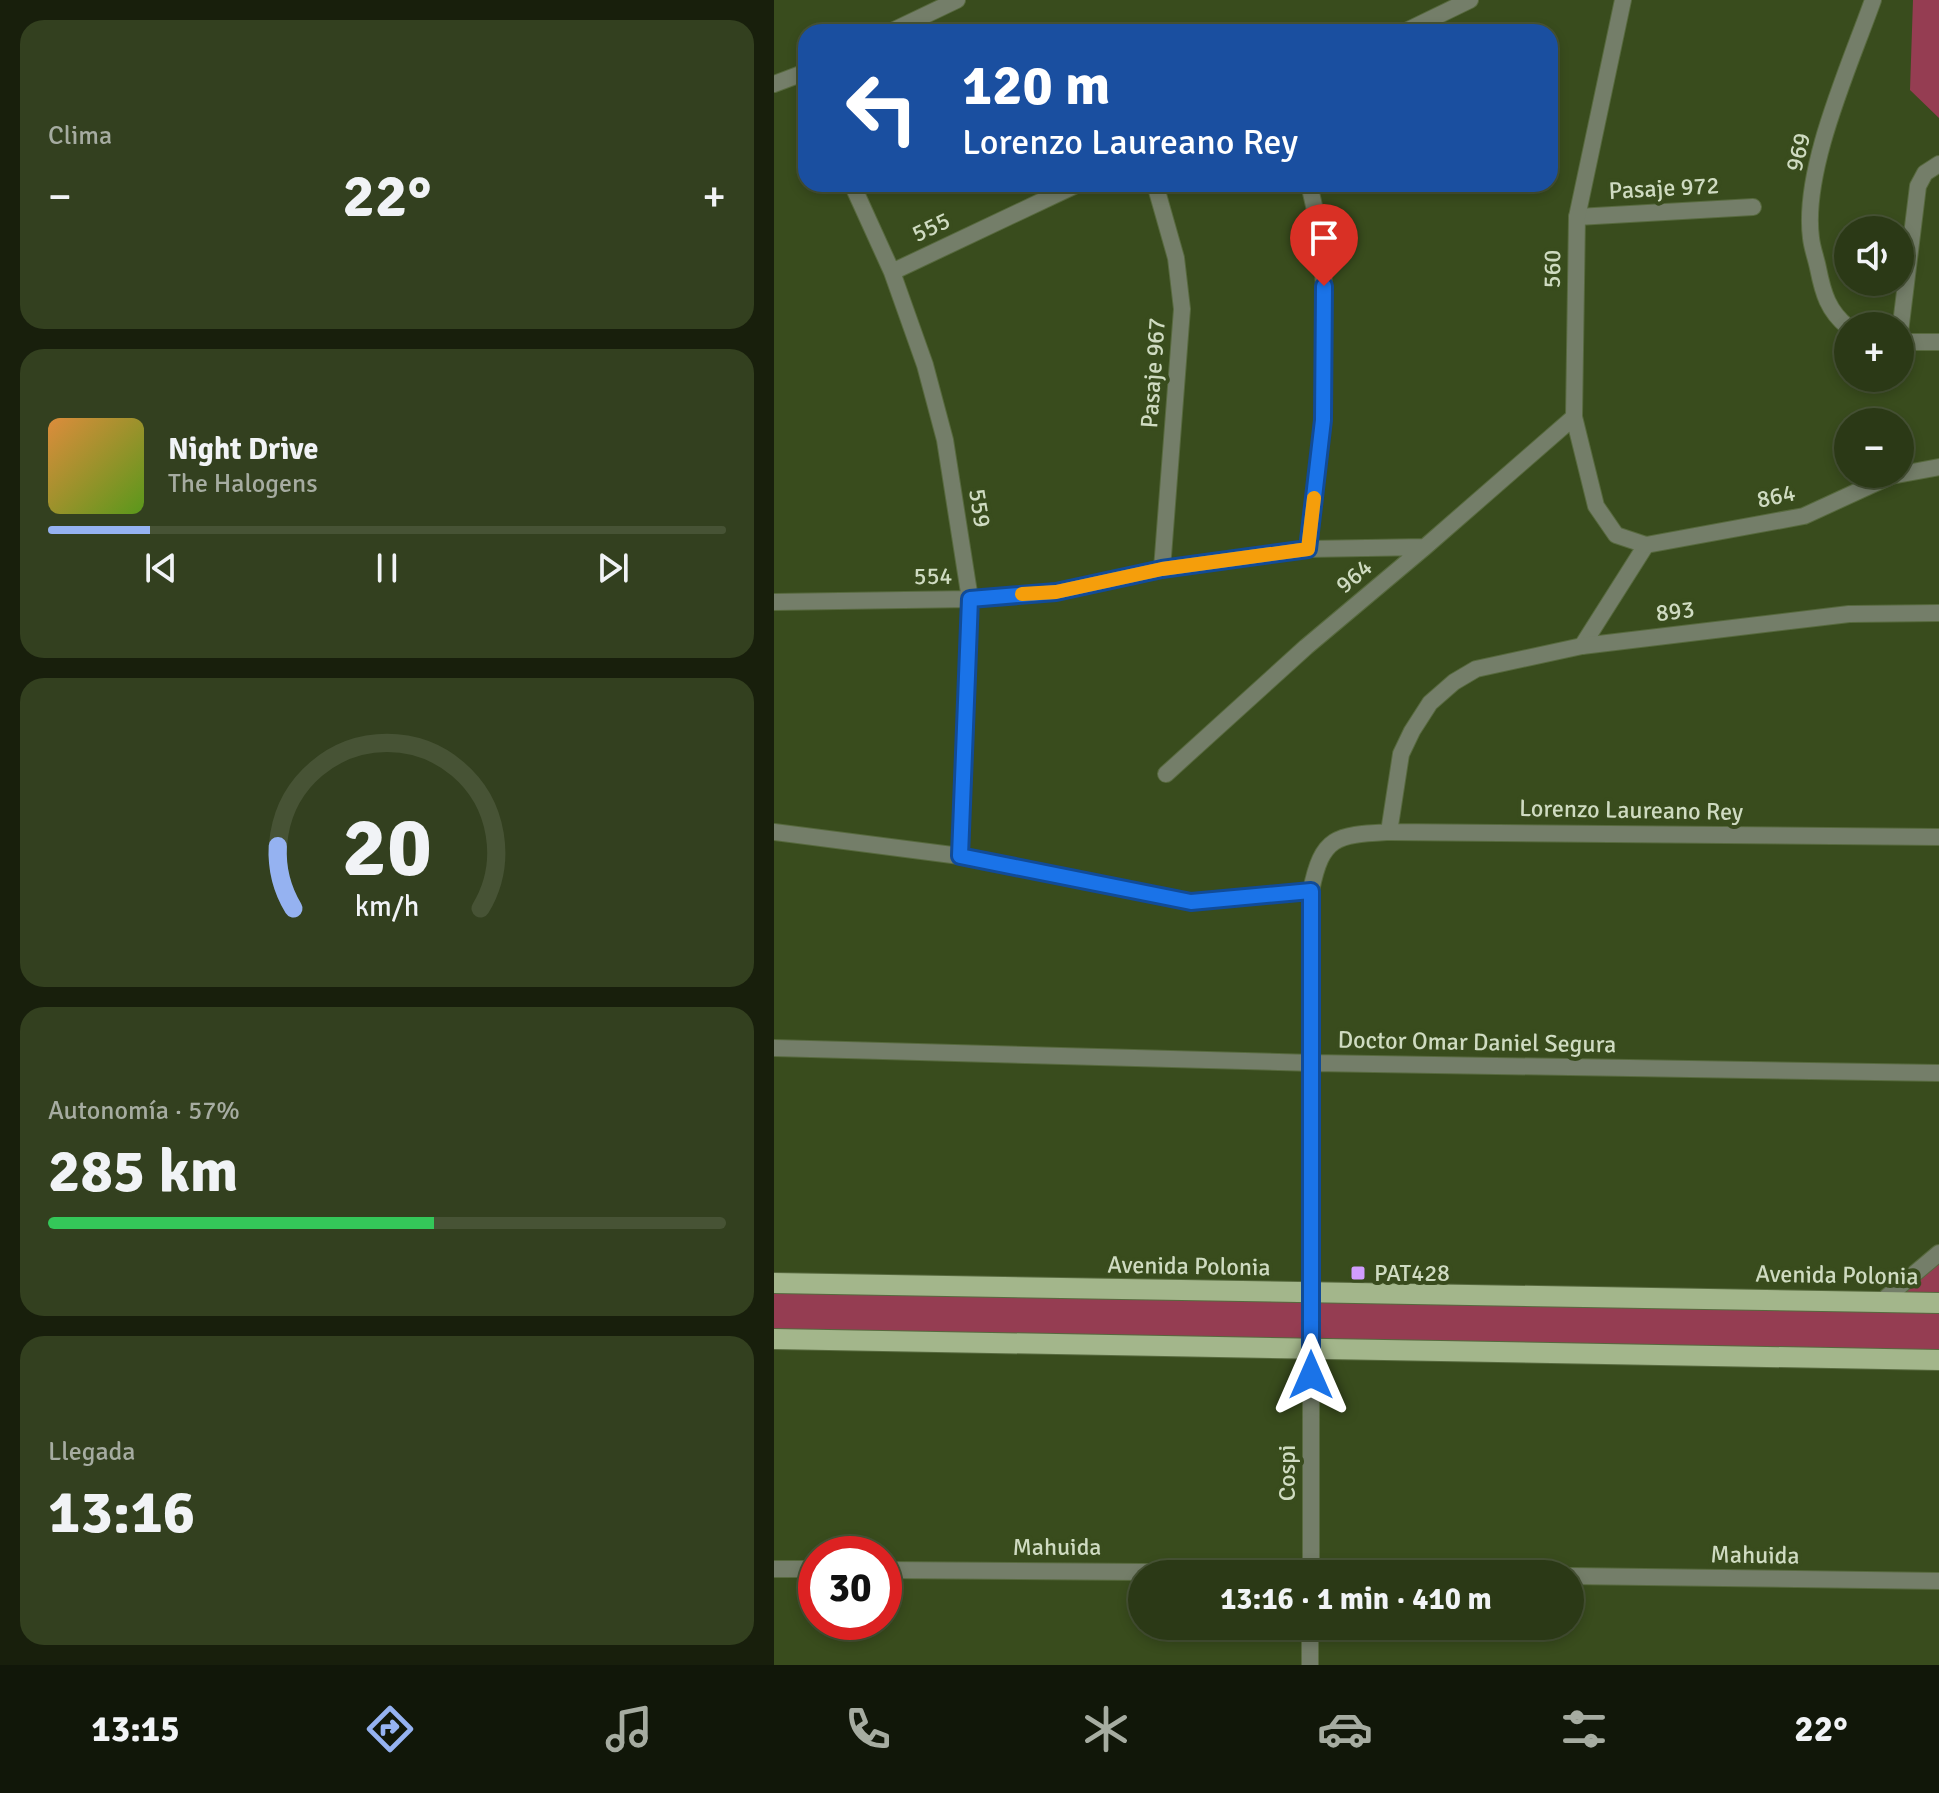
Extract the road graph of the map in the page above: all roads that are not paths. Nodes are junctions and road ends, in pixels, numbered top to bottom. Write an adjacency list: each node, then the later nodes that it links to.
1 (957, 0): 5 (street)
2 (1470, 0): 6 (street)
3 (1623, 0): 15 (street, 560)
4 (1873, 0): 17 (street, 969)
5 (907, 24)
6 (1420, 24)
7 (798, 77): 8 (street)
8 (774, 84)
9 (1938, 164): 18 (street)
10 (856, 192): 16 (street, 559)
11 (1061, 192): 16 (street, 555)
12 (1157, 192): 27 (street, Pasaje 967)
13 (1311, 192): 26 (street)
14 (1753, 207): 15 (street, Pasaje 972)
15 (1577, 217): 21 (street, 560)
16 (892, 272): 28 (street, 559)
17 (1834, 312)
18 (1902, 312)
19 (1914, 342): 20 (street)
20 (1939, 342)
21 (1574, 417): 23 (street, 560); 25 (street, 964)
22 (1939, 467): 24 (street, 864)
23 (1616, 535): 24 (street, 864)
24 (1646, 545): 31 (street)
25 (1425, 547): 26 (street, 554); 32 (street, 964)
26 (1308, 549): 27 (street, 554)
27 (1162, 569): 28 (street, 554)
28 (970, 599): 29 (street, 554); 37 (street, 559)
29 (774, 602)
30 (1939, 613): 31 (street, 893)
31 (1582, 646): 34 (street, 893)
32 (1166, 774)
33 (774, 832): 37 (street)
34 (1389, 832): 35 (street, Lorenzo Laureano Rey); 36 (street, Lorenzo Laureano Rey)
35 (1939, 837)
36 (1328, 848): 38 (street, Cospi)
37 (960, 856): 38 (street)
38 (1311, 891): 40 (street, Cospi)
39 (774, 1048): 40 (street, Doctor Omar Daniel Segura)
40 (1313, 1063): 41 (street, Doctor Omar Daniel Segura); 44 (street, Cospi)
41 (1939, 1073)
42 (1939, 1253): 45 (street)
43 (774, 1283): 44 (main road, Avenida Polonia)
44 (1312, 1294): 45 (main road, Avenida Polonia); 48 (street, Cospi)
45 (1882, 1301): 46 (main road, Avenida Polonia)
46 (1939, 1303)
47 (774, 1339): 48 (main road)
48 (1311, 1347): 49 (main road); 50 (street, Cospi)
49 (1939, 1360)
50 (1311, 1560)
51 (774, 1569): 52 (street)
52 (798, 1569)
53 (902, 1570): 54 (street, Mahuida)
54 (1128, 1572)
55 (1584, 1576): 56 (street, Mahuida)
56 (1939, 1581)
57 (1310, 1640): 58 (street)
58 (1310, 1665)

